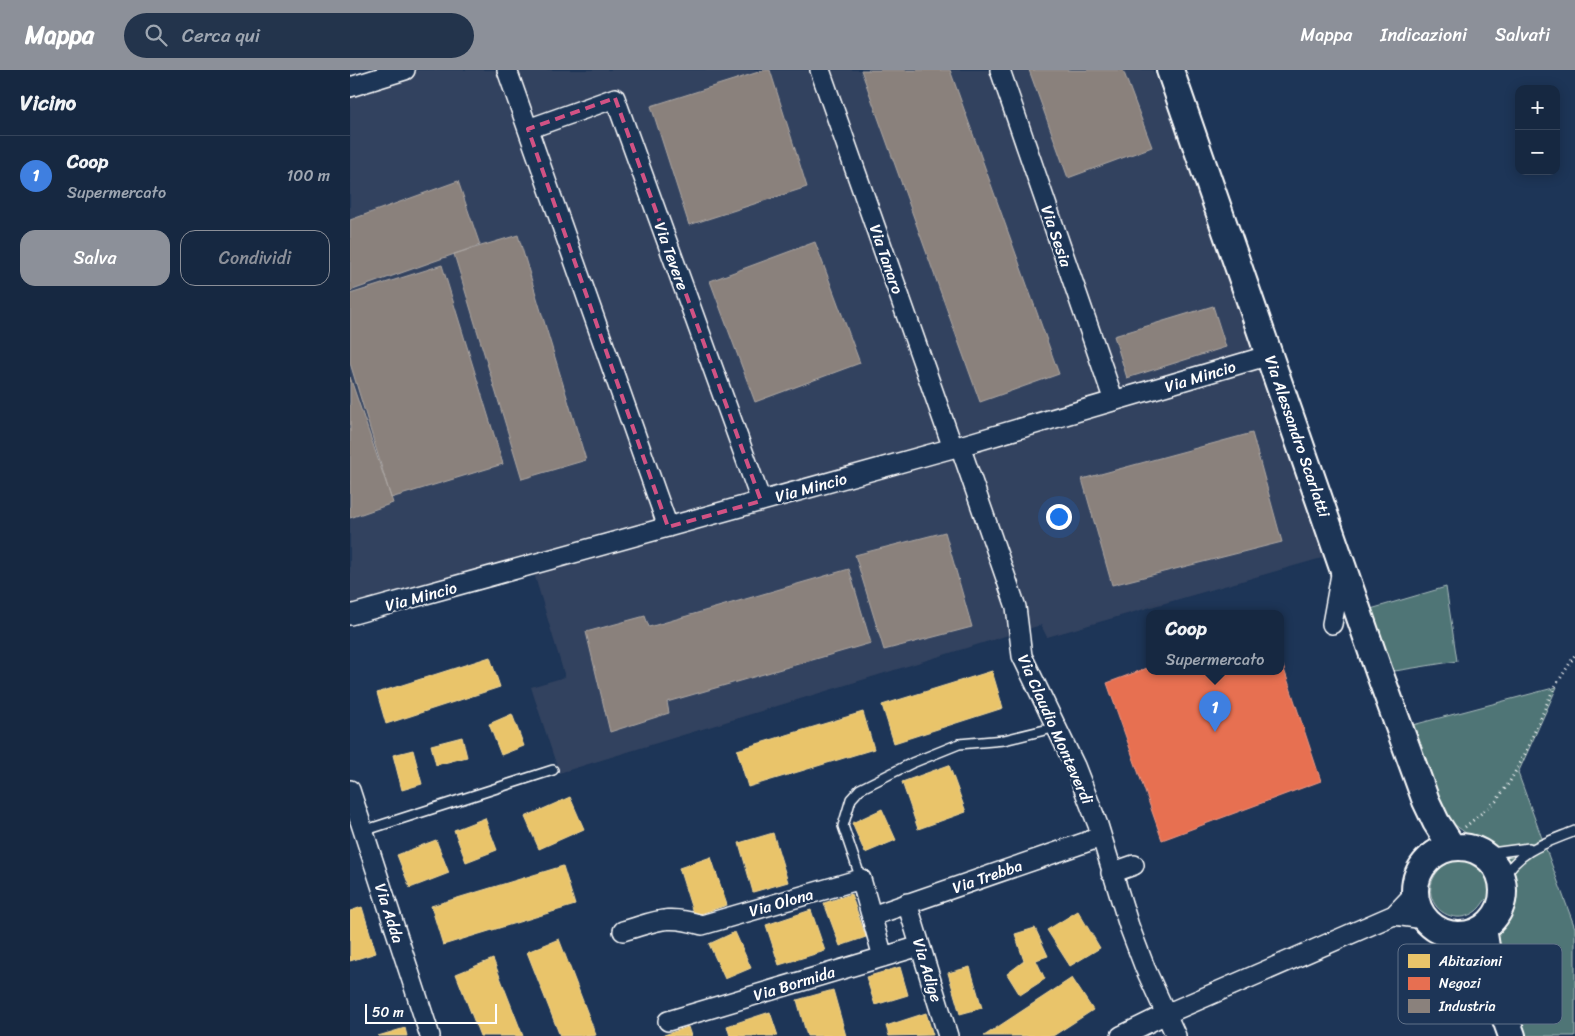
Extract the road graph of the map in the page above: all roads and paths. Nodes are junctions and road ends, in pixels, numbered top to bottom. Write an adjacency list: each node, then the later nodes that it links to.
1 (405, 70): 6 (street)
2 (507, 70): 7 (street)
3 (820, 70): 10 (street, Via Tanaro)
4 (1000, 70): 9 (street, Via Sesia)
5 (1170, 70): 8 (street, Via Alessandro Scarlatti)
6 (350, 87)
7 (528, 129): 11 (street, Via Tevere); 12 (street)
8 (1270, 355): 9 (street, Via Mincio); 13 (street, Via Alessandro Scarlatti)
9 (1114, 401): 10 (street, Via Mincio)
10 (957, 447): 11 (street, Via Mincio); 17 (street, Via Claudio Monteverdi)
11 (761, 501): 12 (street, Via Mincio)
12 (668, 527): 14 (street, Via Mincio)
13 (1342, 565): 15 (street); 24 (street, Via Alessandro Scarlatti)
14 (350, 615)
15 (1332, 624)
16 (1575, 655): 24 (path)
17 (1058, 727): 22 (street, Via Claudio Monteverdi); 28 (lane)
18 (553, 770): 20 (lane)
19 (350, 790): 20 (street, Via Adda)
20 (363, 831): 43 (street, Via Adda)
21 (1575, 831): 23 (lane)
22 (1102, 837): 27 (street, Via Claudio Monteverdi); 31 (street, Via Trebba)
23 (1534, 847): 25 (lane); 29 (lane)
24 (1441, 852): 25 (street); 30 (street)
25 (1484, 854): 29 (street)
26 (1134, 865): 27 (street)
27 (1111, 873): 40 (street, Via Claudio Monteverdi)
28 (861, 879): 33 (street); 35 (street, Via Olona)
29 (1502, 879): 36 (street)
30 (1415, 893): 32 (street); 34 (street)
31 (907, 903): 33 (street, Via Trebba); 38 (street, Via Adige)
32 (1394, 915): 34 (street); 40 (street)
33 (872, 916): 39 (street)
34 (1425, 919): 36 (street)
35 (623, 931)
36 (1472, 932): 37 (street)
37 (1475, 944)
38 (920, 946): 39 (street, Via Bormida); 44 (street, Via Adige)
39 (882, 957): 41 (street, Via Bormida)
40 (1166, 1014): 45 (street); 46 (street, Via Claudio Monteverdi)
41 (668, 1021)
42 (1508, 1024): 47 (street)
43 (430, 1036)
44 (948, 1036)
45 (1121, 1036)
46 (1176, 1036)
47 (1512, 1036)

